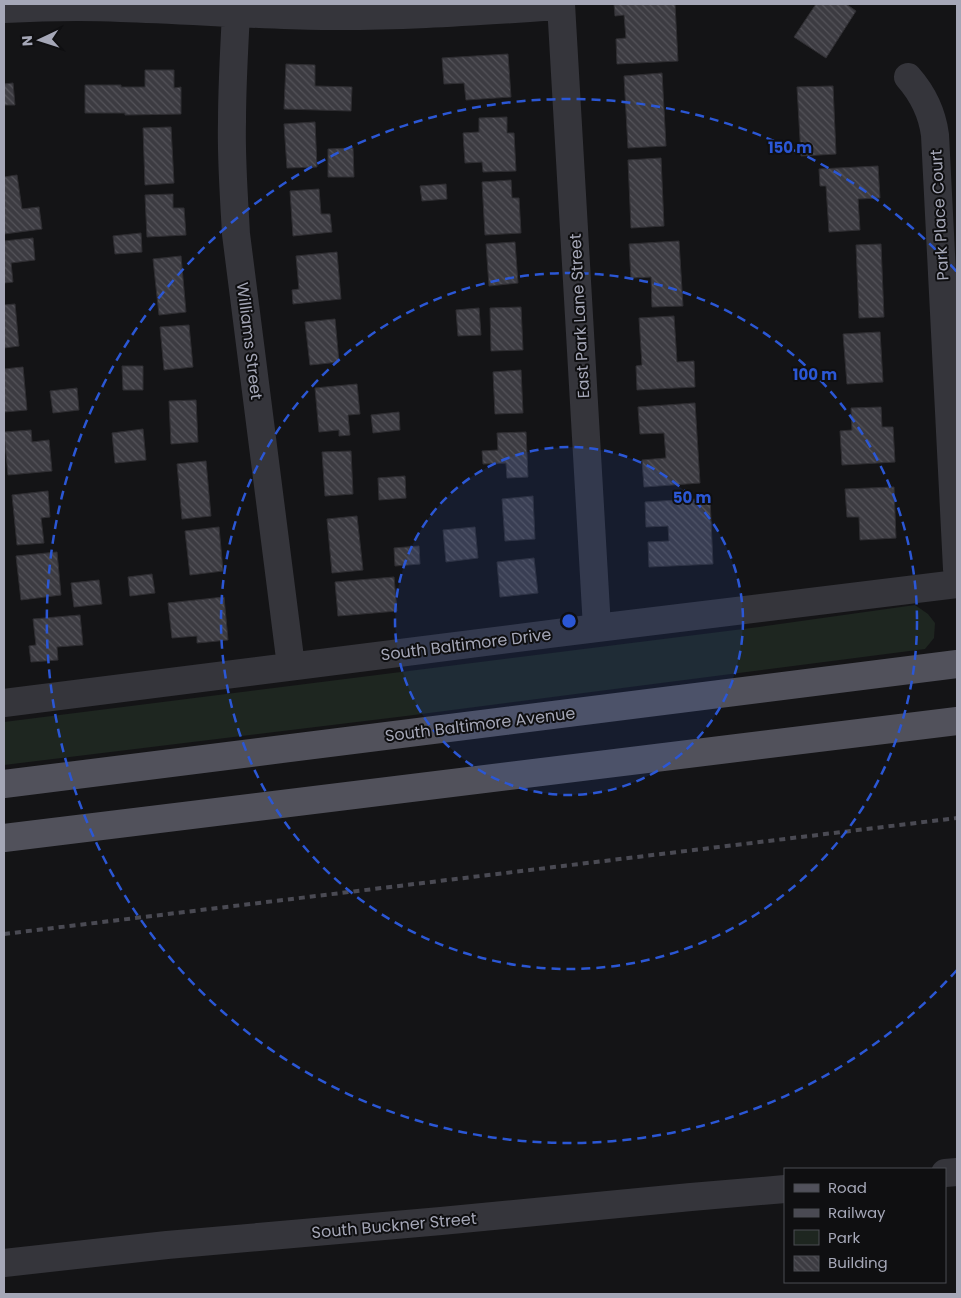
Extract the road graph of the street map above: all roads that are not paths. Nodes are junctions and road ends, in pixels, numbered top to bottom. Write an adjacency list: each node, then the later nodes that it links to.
1 (561, 5): 3 (street); 8 (street, East Park Lane Street)
2 (4, 8): 3 (street)
3 (236, 14): 10 (street, Williams Street)
4 (908, 77): 5 (street, Park Place Court)
5 (948, 206): 6 (street, Park Place Court)
6 (957, 569)
7 (957, 584): 8 (street, South Baltimore Drive)
8 (597, 628): 10 (street, South Baltimore Drive)
9 (957, 664): 13 (main road, South Baltimore Avenue)
10 (291, 666): 11 (street, South Baltimore Drive)
11 (4, 703)
12 (957, 721): 14 (main road)
13 (4, 784)
14 (4, 838)
15 (784, 1189): 16 (street, South Buckner Street)
16 (4, 1263)

